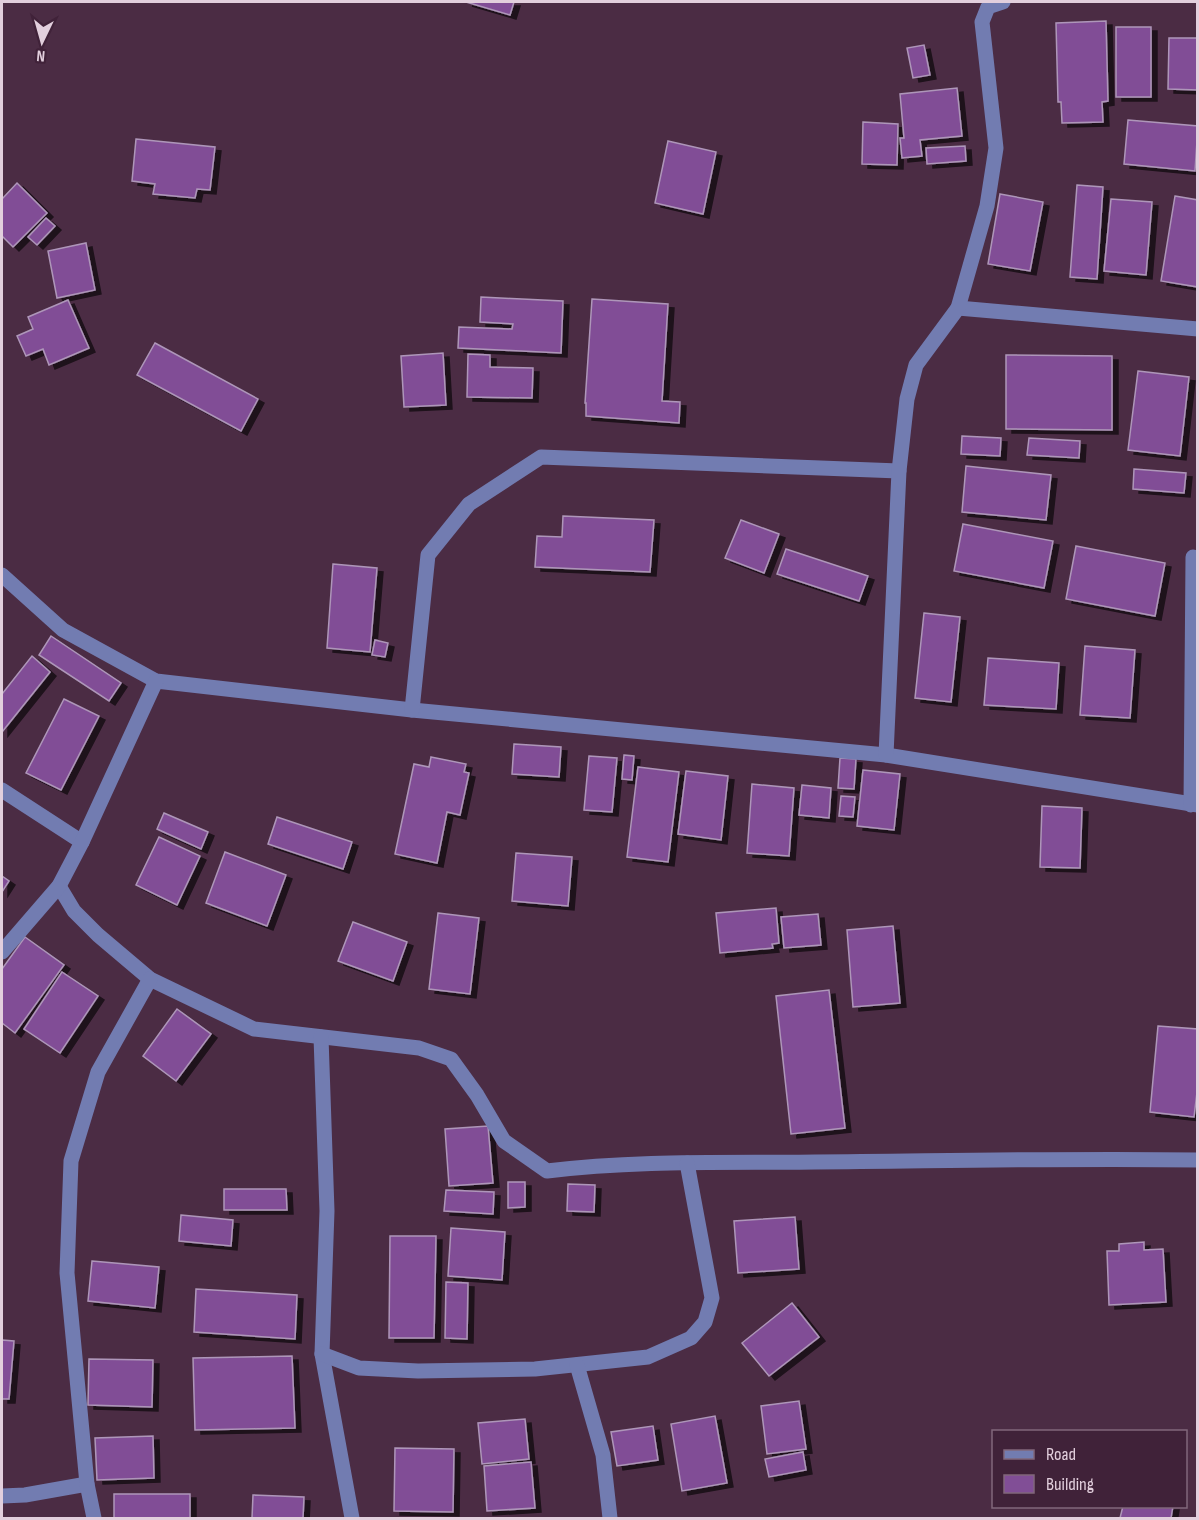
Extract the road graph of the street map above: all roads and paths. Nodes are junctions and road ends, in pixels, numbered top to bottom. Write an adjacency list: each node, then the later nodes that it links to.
1 (1003, 2): 2 (street)
2 (958, 308): 3 (street); 4 (street)
3 (1197, 329)
4 (898, 471): 8 (street); 9 (street)
5 (1193, 557): 11 (street)
6 (2, 575): 7 (street)
7 (156, 681): 8 (street); 12 (street)
8 (412, 710): 9 (street)
9 (886, 754): 11 (street)
10 (2, 790): 12 (street)
11 (1194, 805)
12 (82, 842): 13 (street)
13 (59, 886): 14 (street); 15 (street)
14 (2, 952)
15 (150, 979): 16 (street); 21 (street)
16 (321, 1037): 18 (street); 19 (street)
17 (1197, 1160): 18 (street)
18 (687, 1163): 20 (street)
19 (322, 1354): 20 (street); 24 (street)
20 (577, 1365): 25 (street)
21 (87, 1484): 22 (street); 23 (street)
22 (2, 1497)
23 (94, 1518)
24 (352, 1518)
25 (610, 1518)

